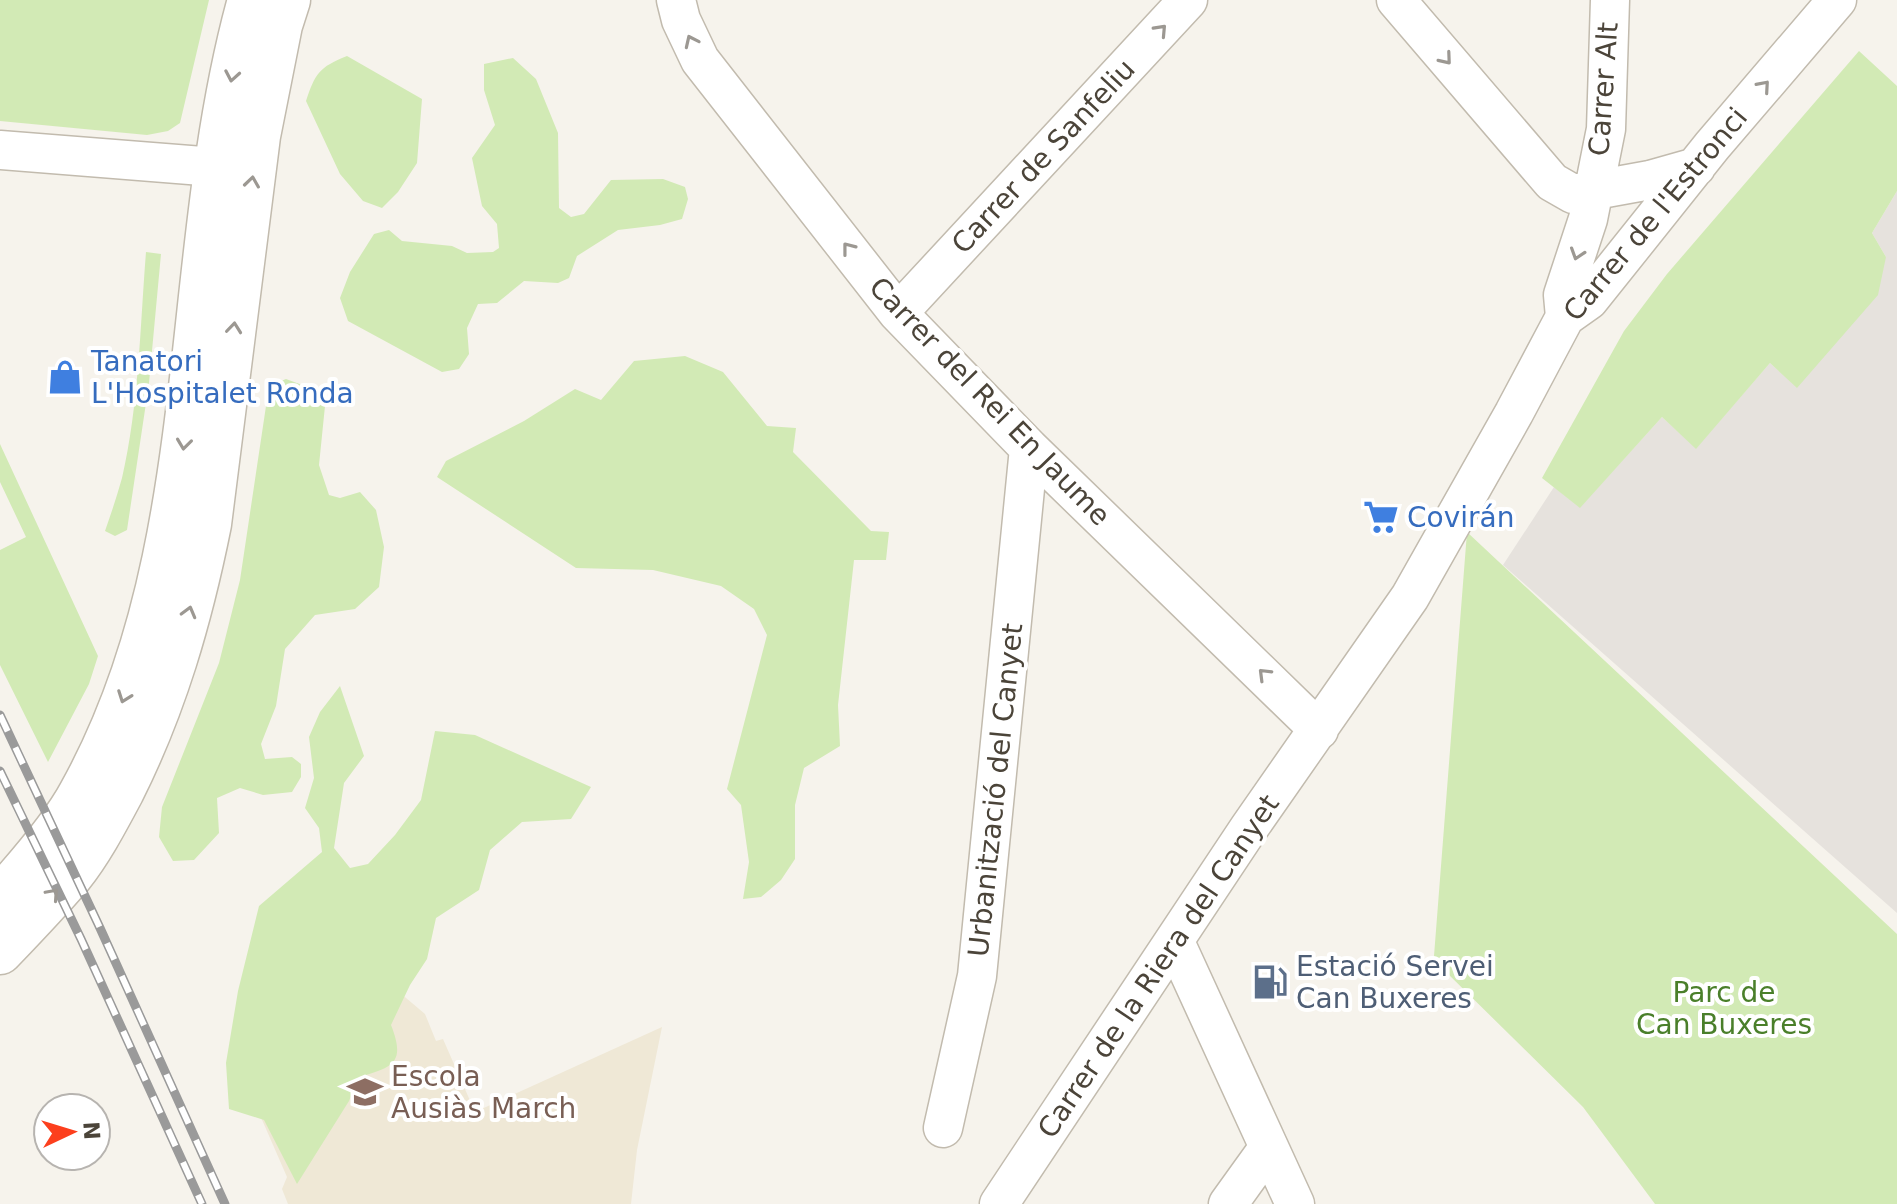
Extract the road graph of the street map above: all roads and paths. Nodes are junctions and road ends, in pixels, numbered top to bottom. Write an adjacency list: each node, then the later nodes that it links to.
1 (250, 0): 9 (street, one-way to 9)
2 (288, 0): 18 (street, one-way to 2)
3 (676, 0): 12 (street, Carrer del Rei En Jaume, one-way to 3)
4 (1188, 0): 12 (street, Carrer de Sanfeliu, one-way to 4)
5 (1396, 0): 11 (street, one-way to 11)
6 (1610, 0): 11 (street, Carrer Alt)
7 (1837, 0): 10 (street, Carrer de l'Estronci, one-way to 7)
8 (0, 150): 9 (street)
9 (215, 167): 16 (street, one-way to 16)
10 (1696, 167): 11 (street); 13 (street, Carrer de l'Estronci)
11 (1593, 190): 13 (street, Carrer Alt, one-way to 13)
12 (898, 313): 14 (street, Carrer del Rei En Jaume)
13 (1565, 317): 15 (street, Carrer de l'Estronci)
14 (1029, 448): 15 (street, Carrer del Rei En Jaume, one-way to 14); 19 (street, Urbanització del Canyet)
15 (1319, 730): 17 (street, Carrer de la Riera del Canyet)
16 (0, 898)
17 (1175, 942): 20 (street); 21 (street, Carrer de la Riera del Canyet)
18 (0, 952)
19 (943, 1128)
20 (1269, 1147): 22 (street); 23 (street)
21 (999, 1204)
22 (1228, 1204)
23 (1295, 1204)

